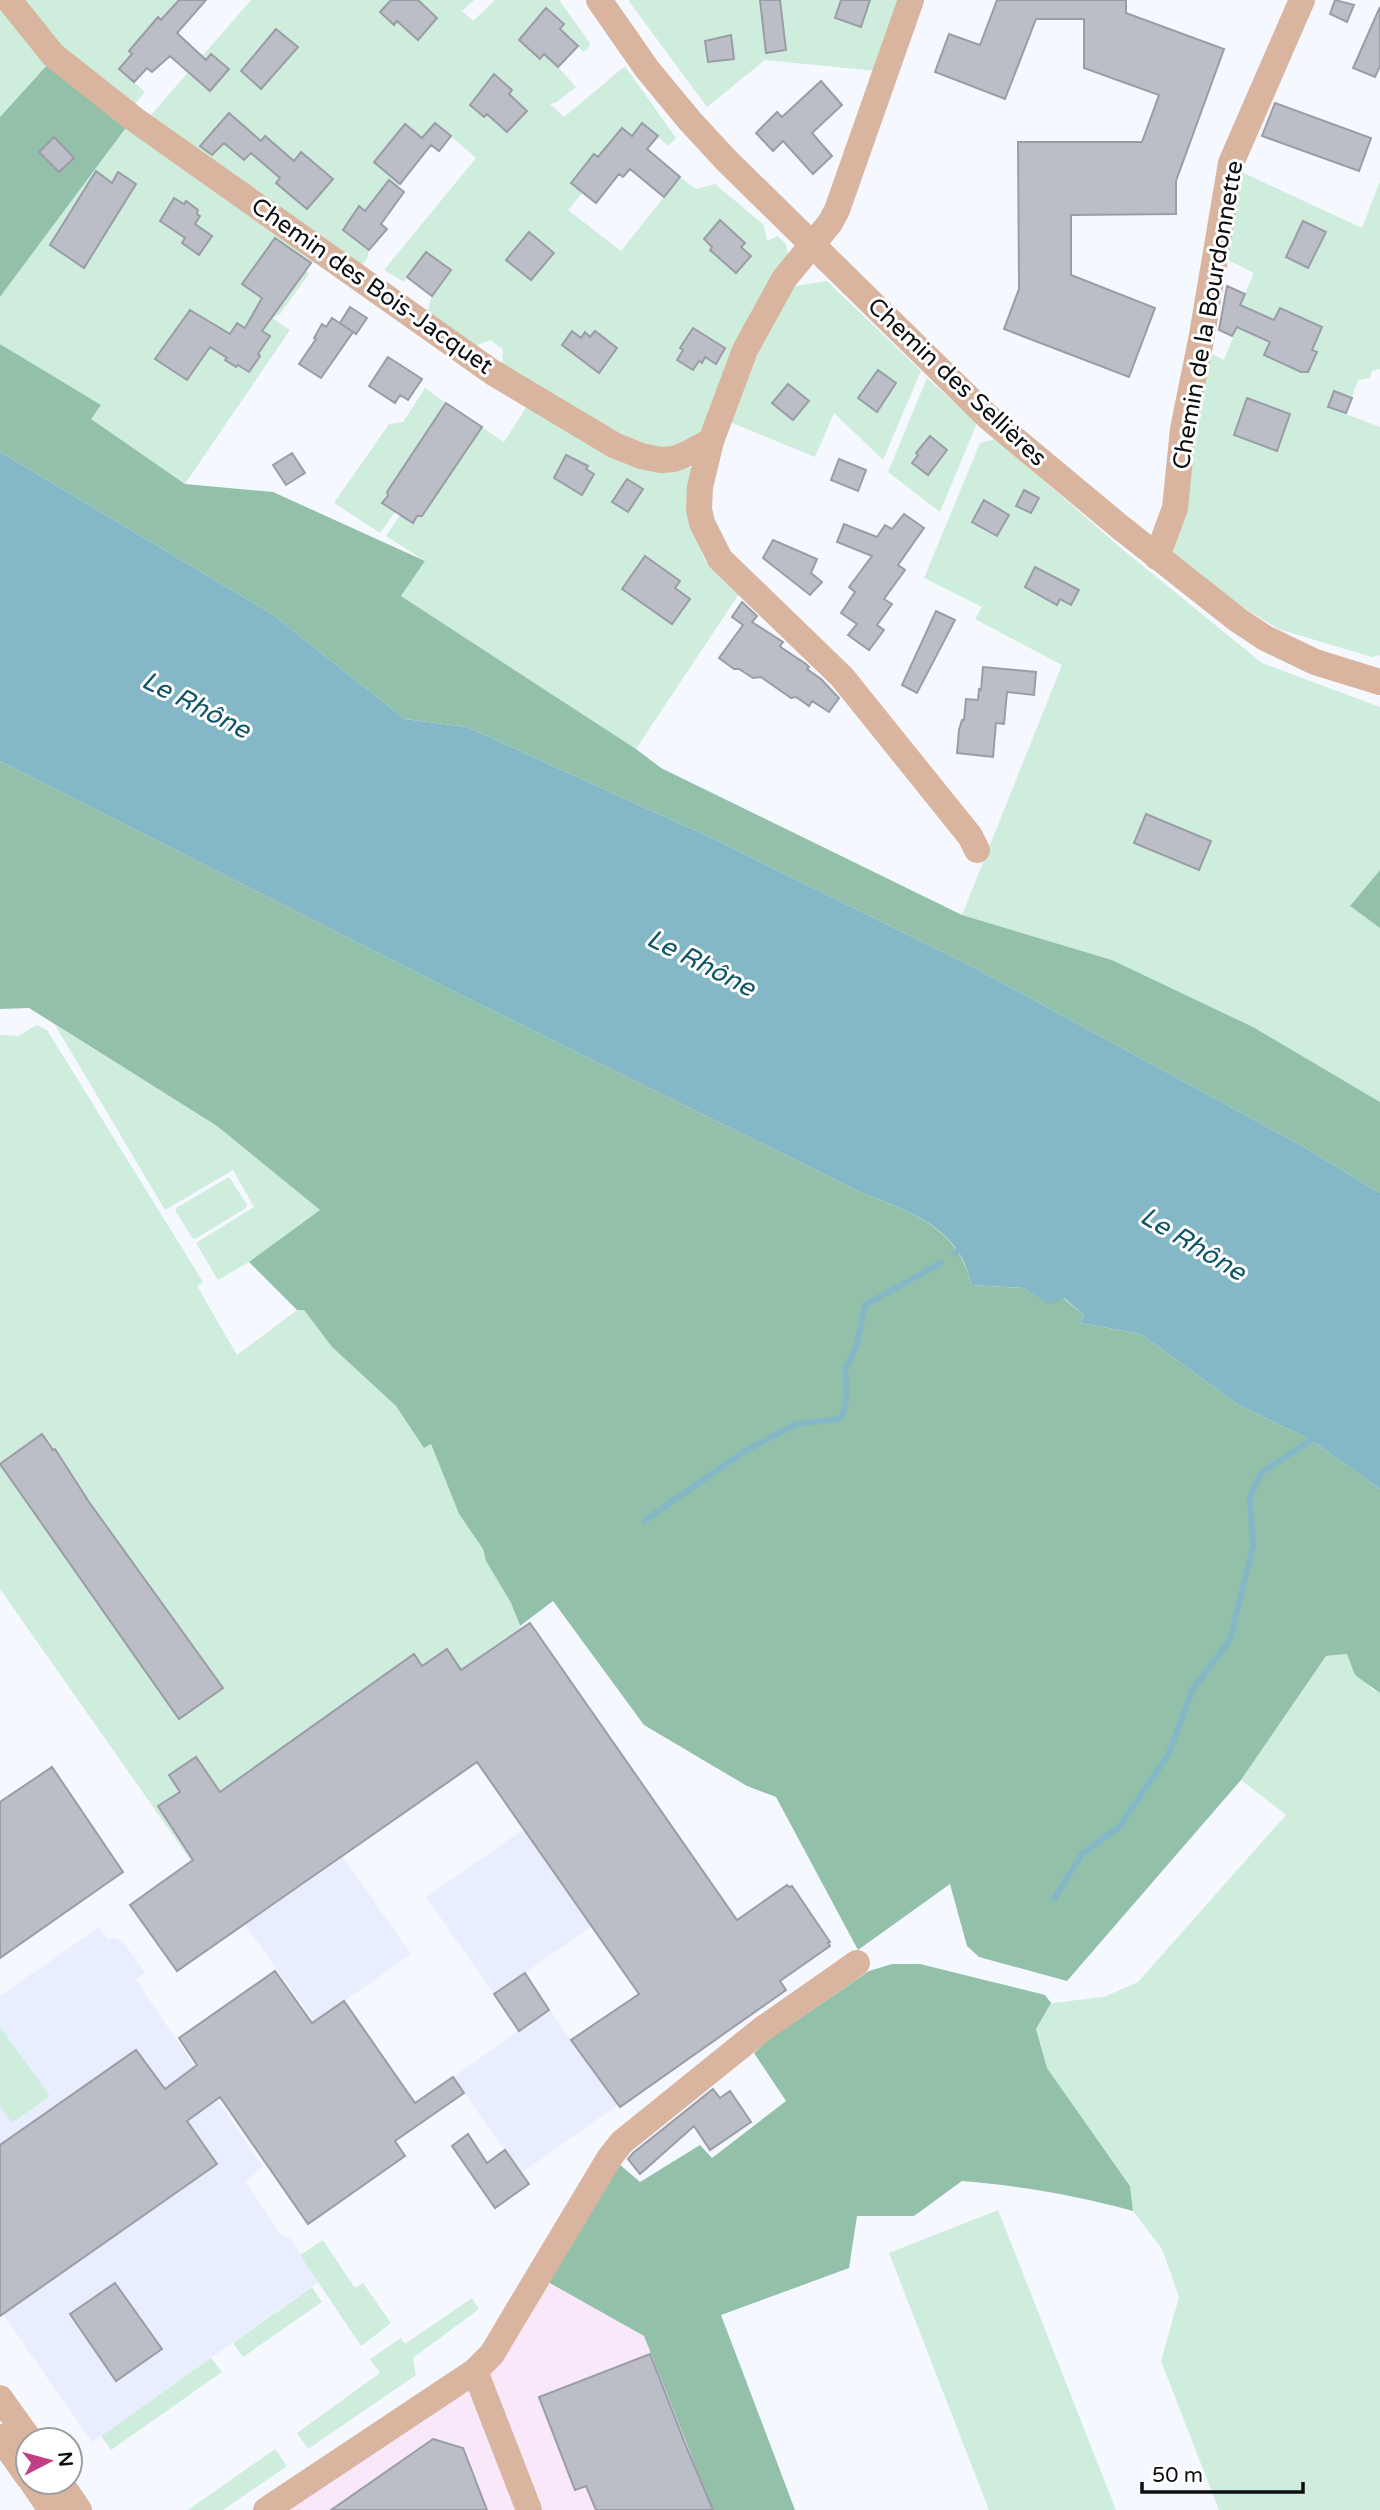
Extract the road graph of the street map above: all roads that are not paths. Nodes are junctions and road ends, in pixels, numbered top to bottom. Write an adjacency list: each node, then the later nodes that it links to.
1 (9, 0): 6 (street, Chemin des Bois-Jacquet)
2 (599, 0): 5 (street, Chemin des Sellières)
3 (911, 0): 5 (street)
4 (1301, 0): 7 (street, Chemin de la Bourdonnette)
5 (813, 244): 6 (street); 7 (street, Chemin des Sellières)
6 (711, 441): 9 (street)
7 (1157, 557): 8 (street, Chemin des Sellières)
8 (1380, 682)
9 (977, 850)
10 (857, 1963): 11 (street)
11 (475, 2371): 16 (street); 17 (street)
12 (0, 2398): 13 (street)
13 (20, 2426)
14 (0, 2437): 15 (street)
15 (14, 2457)
16 (266, 2510)
17 (529, 2510)

